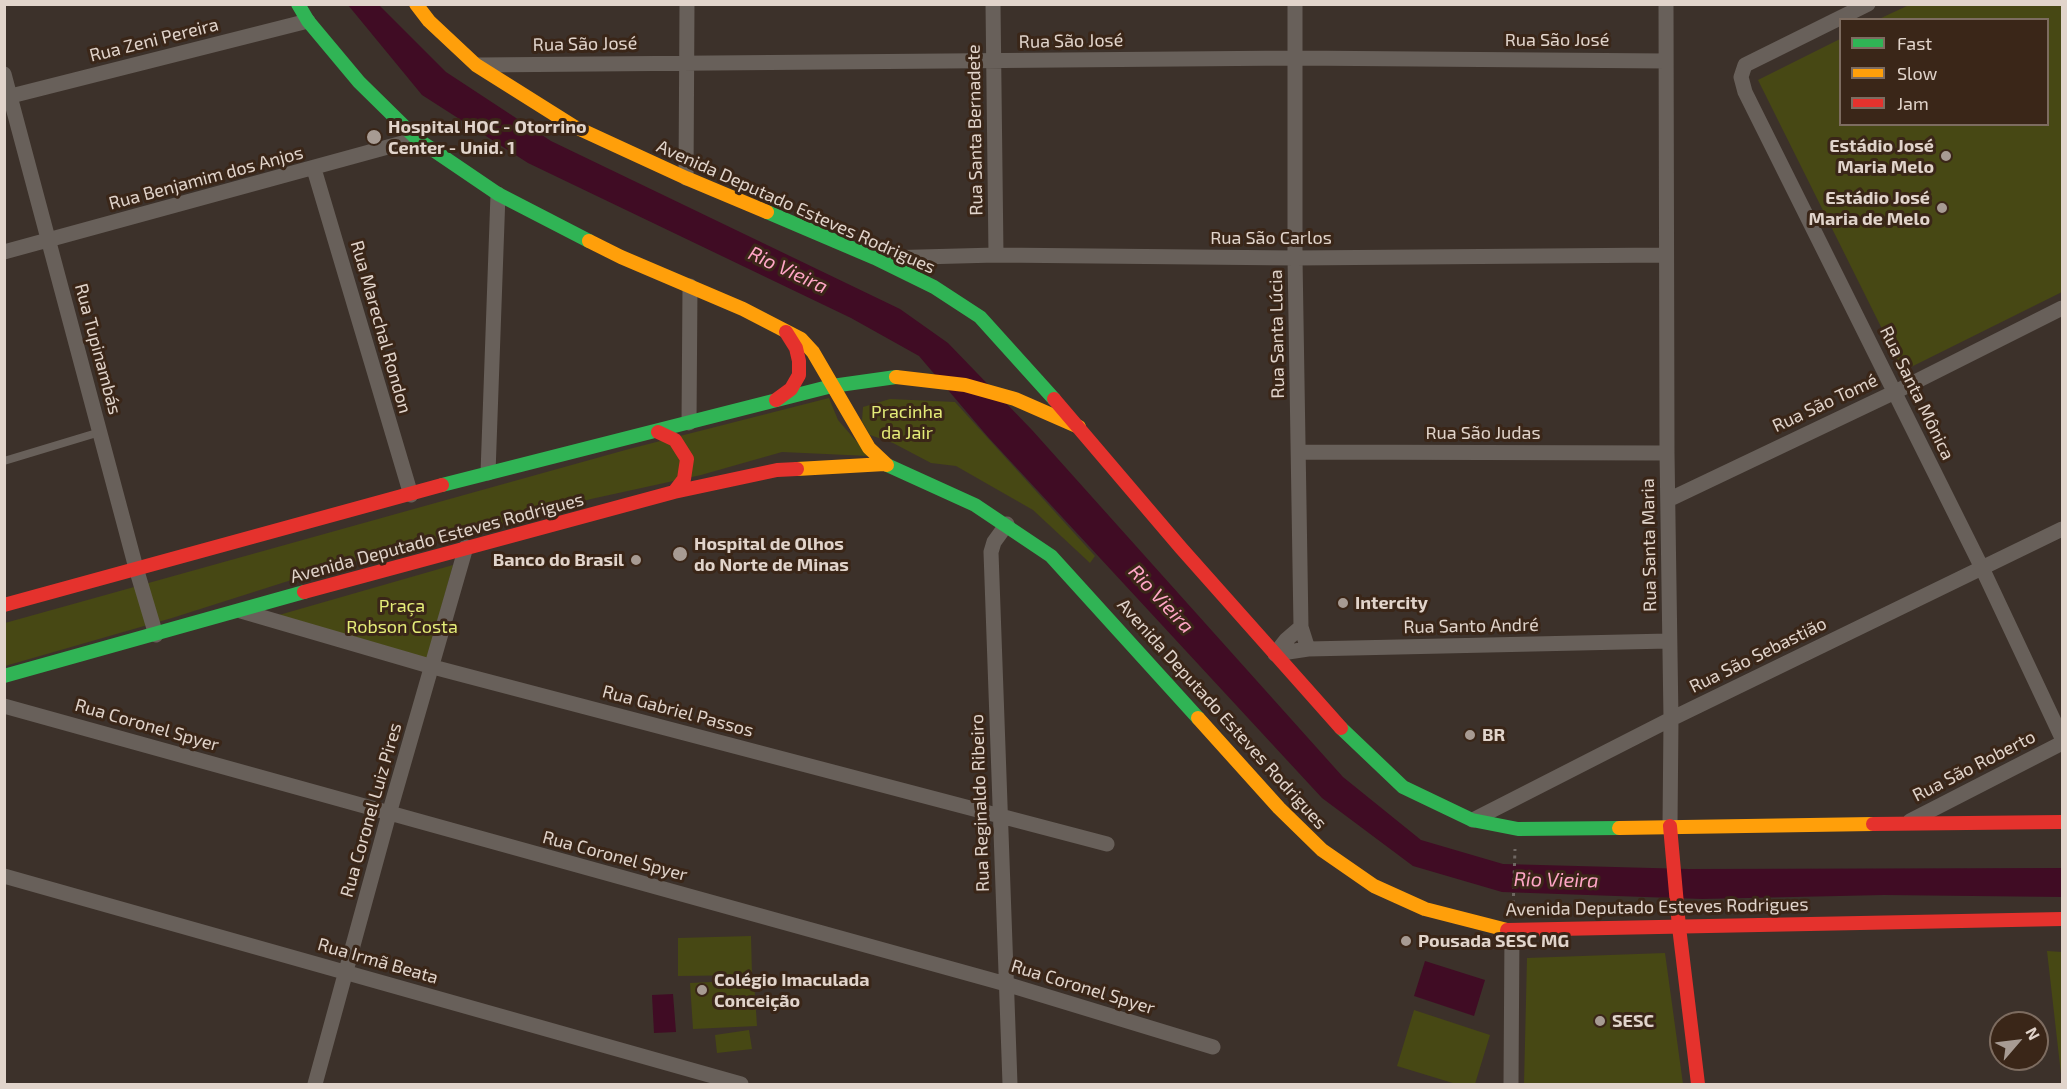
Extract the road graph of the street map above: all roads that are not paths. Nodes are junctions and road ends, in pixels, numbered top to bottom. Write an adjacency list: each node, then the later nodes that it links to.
1 (298, 4): 10 (main road, Avenida Deputado Esteves Rodrigues)
2 (416, 4): 15 (main road, Avenida Deputado Esteves Rodrigues)
3 (687, 4): 14 (street)
4 (993, 4): 13 (street, Rua Santa Bernadete)
5 (1295, 4): 11 (street, Rua Santa Lúcia)
6 (1666, 4): 12 (street, Rua Santa Maria)
7 (1868, 4): 9 (street, Rua Santa Mônica)
8 (1839, 18): 32 (street, Rua Santa Mônica)
9 (1840, 18)
10 (308, 21): 17 (street, Rua Zeni Pereira); 18 (main road, Avenida Deputado Esteves Rodrigues)
11 (1295, 58): 12 (street, Rua São José); 13 (street, Rua São José); 27 (street, Rua Santa Lúcia)
12 (1666, 60): 25 (street, Rua Santa Maria)
13 (994, 62): 14 (street, Rua São José); 24 (street, Rua Santa Bernadete)
14 (687, 63): 15 (street, Rua São José); 20 (street)
15 (476, 65): 20 (main road, Avenida Deputado Esteves Rodrigues)
16 (4, 74): 17 (street, Rua Tupinambás)
17 (11, 96): 22 (street, Rua Tupinambás)
18 (417, 139): 19 (street, Rua Benjamim dos Anjos); 21 (main road, Avenida Deputado Esteves Rodrigues)
19 (314, 169): 22 (street, Rua Benjamim dos Anjos); 44 (street, Rua Marechal Rondon)
20 (686, 178): 26 (main road, Avenida Deputado Esteves Rodrigues)
21 (498, 194): 28 (main road, Avenida Deputado Esteves Rodrigues); 42 (street)
22 (49, 241): 23 (street, Rua Benjamim dos Anjos); 36 (street, Rua Tupinambás)
23 (4, 252)
24 (996, 255): 26 (street, Rua São Carlos); 27 (street, Rua São Carlos)
25 (1666, 255): 27 (street, Rua São Carlos); 39 (street, Rua Santa Maria)
26 (875, 258): 35 (main road, Avenida Deputado Esteves Rodrigues)
27 (1295, 258): 38 (street, Rua Santa Lúcia)
28 (690, 286): 30 (main road, Avenida Deputado Esteves Rodrigues); 34 (street)
29 (2062, 308): 32 (street, Rua São Tomé)
30 (783, 328): 31 (main road, Avenida Deputado Esteves Rodrigues); 33 (main road)
31 (832, 386): 33 (main road, Avenida Deputado Esteves Rodrigues); 35 (main road, Avenida Deputado Esteves Rodrigues); 41 (main road, Avenida Deputado Esteves Rodrigues)
32 (1895, 392): 45 (street, Rua São Tomé); 50 (street, Rua Santa Mônica)
33 (776, 400): 34 (main road, Avenida Deputado Esteves Rodrigues)
34 (690, 423): 37 (main road, Avenida Deputado Esteves Rodrigues)
35 (1082, 429): 57 (main road, Avenida Deputado Esteves Rodrigues)
36 (100, 432): 40 (lane); 49 (street, Rua Tupinambás)
37 (658, 432): 42 (main road, Avenida Deputado Esteves Rodrigues); 43 (main road)
38 (1300, 452): 39 (street, Rua São Judas); 53 (street, Rua Santa Lúcia)
39 (1667, 453): 45 (street, Rua Santa Maria)
40 (4, 461)
41 (885, 464): 43 (main road, Avenida Deputado Esteves Rodrigues); 46 (main road, Avenida Deputado Esteves Rodrigues)
42 (488, 474): 44 (main road, Avenida Deputado Esteves Rodrigues)
43 (674, 492): 48 (main road, Avenida Deputado Esteves Rodrigues)
44 (411, 495): 49 (main road, Avenida Deputado Esteves Rodrigues)
45 (1668, 500): 55 (street, Rua Santa Maria)
46 (1007, 524): 65 (street, Rua Reginaldo Ribeiro); 74 (main road, Avenida Deputado Esteves Rodrigues)
47 (2062, 529): 50 (street, Rua São Sebastião)
48 (466, 547): 52 (main road, Avenida Deputado Esteves Rodrigues); 58 (street, Rua Coronel Luiz Pires)
49 (136, 568): 51 (main road, Avenida Deputado Esteves Rodrigues); 54 (street, Rua Tupinambás)
50 (1982, 568): 61 (street, Rua São Sebastião); 62 (street, Rua Santa Mônica)
51 (4, 605)
52 (241, 611): 54 (main road, Avenida Deputado Esteves Rodrigues); 58 (street, Rua Gabriel Passos)
53 (1301, 627): 56 (street, Rua Santa Lúcia); 57 (street)
54 (156, 635): 59 (main road, Avenida Deputado Esteves Rodrigues)
55 (1669, 641): 56 (street, Rua Santo André); 61 (street, Rua Santa Maria)
56 (1308, 649): 57 (street, Rua Santo André)
57 (1275, 654): 66 (main road, Avenida Deputado Esteves Rodrigues)
58 (433, 667): 64 (street, Rua Coronel Luiz Pires); 65 (street, Rua Gabriel Passos)
59 (4, 676)
60 (4, 706): 64 (street, Rua Coronel Spyer)
61 (1671, 718): 66 (street, Rua São Sebastião); 69 (street, Rua Santa Maria)
62 (2062, 738)
63 (2062, 743): 68 (street, Rua São Roberto)
64 (389, 814): 75 (street, Rua Coronel Luiz Pires); 76 (street, Rua Coronel Spyer)
65 (999, 814): 70 (street, Rua Gabriel Passos); 76 (street, Rua Reginaldo Ribeiro)
66 (1472, 820): 69 (main road, Avenida Deputado Esteves Rodrigues)
67 (2062, 822): 68 (main road, Avenida Deputado Esteves Rodrigues)
68 (1904, 824): 69 (main road, Avenida Deputado Esteves Rodrigues)
69 (1670, 826): 73 (main road, Rua Santa Maria)
70 (1107, 844)
71 (4, 876): 75 (street, Rua Irmã Beata)
72 (2062, 919): 73 (main road, Avenida Deputado Esteves Rodrigues)
73 (1679, 927): 74 (main road, Avenida Deputado Esteves Rodrigues); 82 (main road, Rua Santa Maria)
74 (1512, 931): 81 (street)
75 (346, 972): 78 (street, Rua Coronel Luiz Pires); 79 (street, Rua Irmã Beata)
76 (1006, 984): 77 (street, Rua Coronel Spyer); 80 (street, Rua Reginaldo Ribeiro)
77 (1214, 1047)
78 (315, 1084)
79 (741, 1084)
80 (1010, 1084)
81 (1510, 1084)
82 (1698, 1084)

